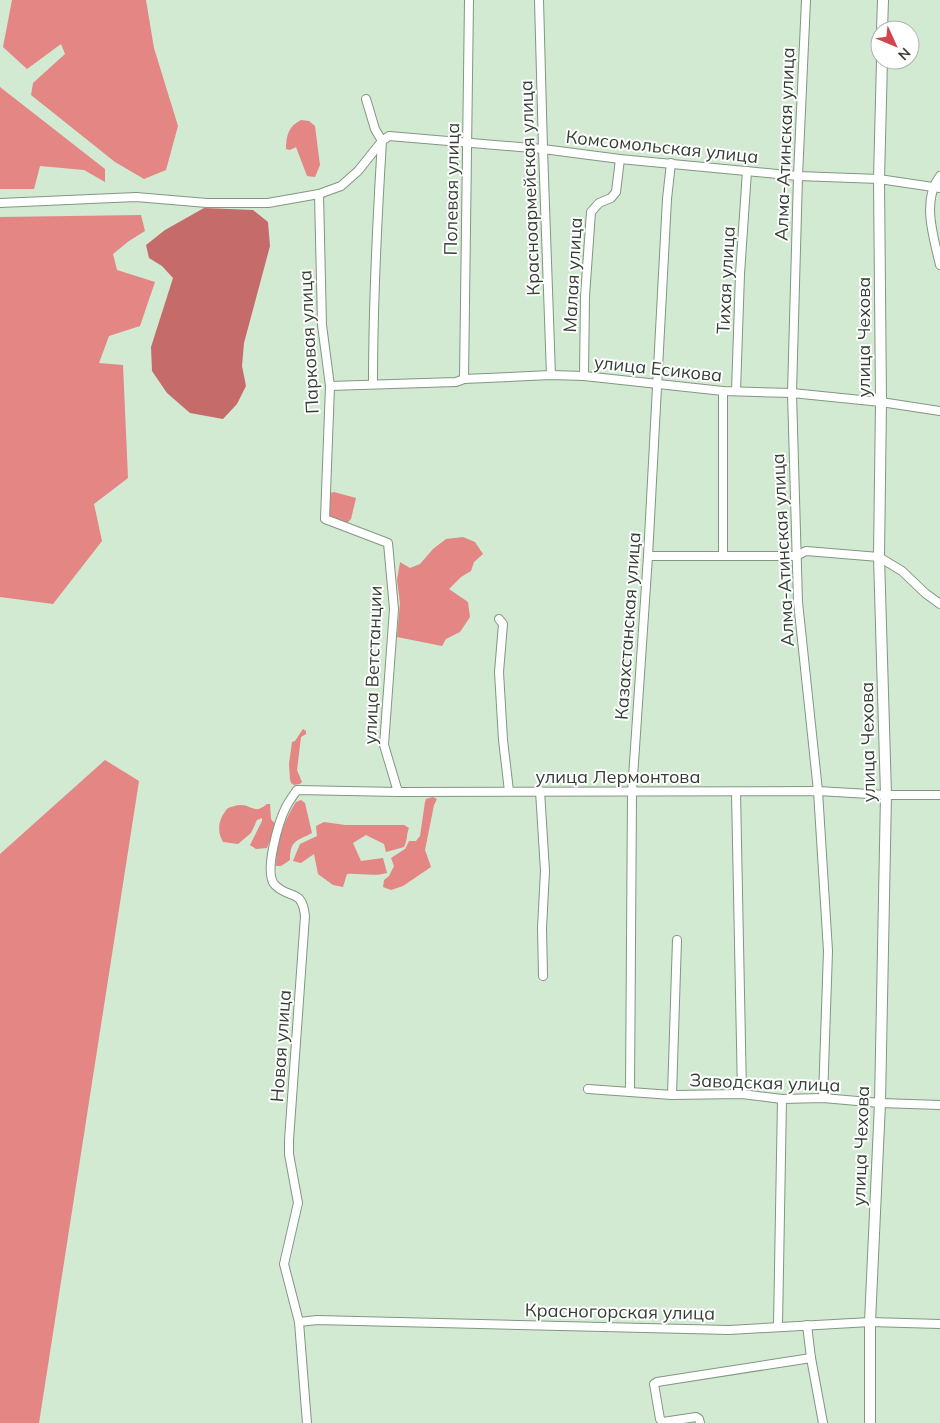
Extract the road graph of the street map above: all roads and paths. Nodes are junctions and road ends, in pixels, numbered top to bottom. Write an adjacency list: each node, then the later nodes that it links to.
1 (469, 0): 9 (street, Полевая улица)
2 (539, 0): 10 (street, Красноармейская улица)
3 (806, 0): 14 (street, Алма-Атинская улица)
4 (883, 0): 5 (street)
5 (882, 20)
6 (882, 70): 16 (street, улица Чехова)
7 (366, 98): 8 (street)
8 (382, 141): 9 (street, Комсомольская улица); 18 (street); 24 (street)
9 (468, 143): 10 (street, Комсомольская улица); 23 (street, Полевая улица)
10 (543, 149): 11 (street, Комсомольская улица); 21 (street, Красноармейская улица)
11 (620, 159): 12 (street, Комсомольская улица); 22 (street, Малая улица)
12 (672, 163): 13 (street, Комсомольская улица); 25 (street, Казахстанская улица)
13 (747, 171): 14 (street, Комсомольская улица); 28 (street, Тихая улица)
14 (798, 176): 16 (street, Комсомольская улица); 29 (street, Алма-Атинская улица)
15 (940, 176): 17 (street)
16 (879, 179): 17 (street, Комсомольская улица); 30 (street, улица Чехова)
17 (936, 187): 20 (street)
18 (319, 194): 19 (street); 26 (street, Парковая улица)
19 (0, 202)
20 (940, 265)
21 (551, 375): 22 (street, улица Есикова); 23 (street, улица Есикова)
22 (584, 376): 25 (street, улица Есикова)
23 (464, 379): 24 (street, улица Есикова)
24 (373, 384): 26 (street, улица Есикова)
25 (656, 385): 27 (street, улица Есикова); 34 (street, Казахстанская улица)
26 (330, 386): 32 (street, Парковая улица)
27 (724, 391): 28 (street, улица Есикова); 33 (street)
28 (736, 391): 29 (street, улица Есикова)
29 (792, 393): 30 (street, улица Есикова); 35 (street, Алма-Атинская улица)
30 (881, 402): 31 (street, улица Есикова); 36 (street, улица Чехова)
31 (940, 411)
32 (325, 519): 42 (street, улица Ветстанции)
33 (723, 555): 34 (street); 35 (street)
34 (648, 556): 44 (street, Казахстанская улица)
35 (796, 556): 36 (street); 41 (street, Алма-Атинская улица)
36 (879, 557): 37 (street); 47 (street, улица Чехова)
37 (940, 604)
38 (499, 619): 43 (street)
39 (297, 790): 42 (street, улица Лермонтова); 58 (street, Новая улица)
40 (540, 791): 43 (street, улица Лермонтова); 44 (street, улица Лермонтова); 49 (street)
41 (818, 791): 45 (street, улица Лермонтова); 47 (street, улица Лермонтова); 54 (street, Алма-Атинская улица)
42 (398, 792): 43 (street, улица Лермонтова)
43 (509, 792)
44 (632, 792): 45 (street, улица Лермонтова); 51 (street, Казахстанская улица)
45 (736, 792): 52 (street)
46 (940, 795): 47 (street, улица Лермонтова)
47 (886, 796): 56 (street, улица Чехова)
48 (678, 940): 53 (street)
49 (543, 976)
50 (588, 1089): 51 (street, Заводская улица)
51 (630, 1092): 53 (street, Заводская улица)
52 (742, 1094): 53 (street, Заводская улица); 55 (street, Заводская улица)
53 (672, 1095)
54 (823, 1098): 55 (street, Заводская улица); 56 (street, Заводская улица)
55 (782, 1100): 62 (street)
56 (880, 1103): 57 (street, Заводская улица); 59 (street, улица Чехова)
57 (940, 1105)
58 (299, 1322): 62 (street, Красногорская улица); 64 (street)
59 (870, 1322): 60 (street, Красногорская улица); 61 (street, Красногорская улица); 67 (street, улица Чехова)
60 (940, 1324)
61 (807, 1325): 62 (street, Красногорская улица); 63 (street)
62 (778, 1326)
63 (811, 1358): 65 (street); 66 (street)
64 (307, 1423)
65 (700, 1423)
66 (823, 1423)
67 (870, 1423)

